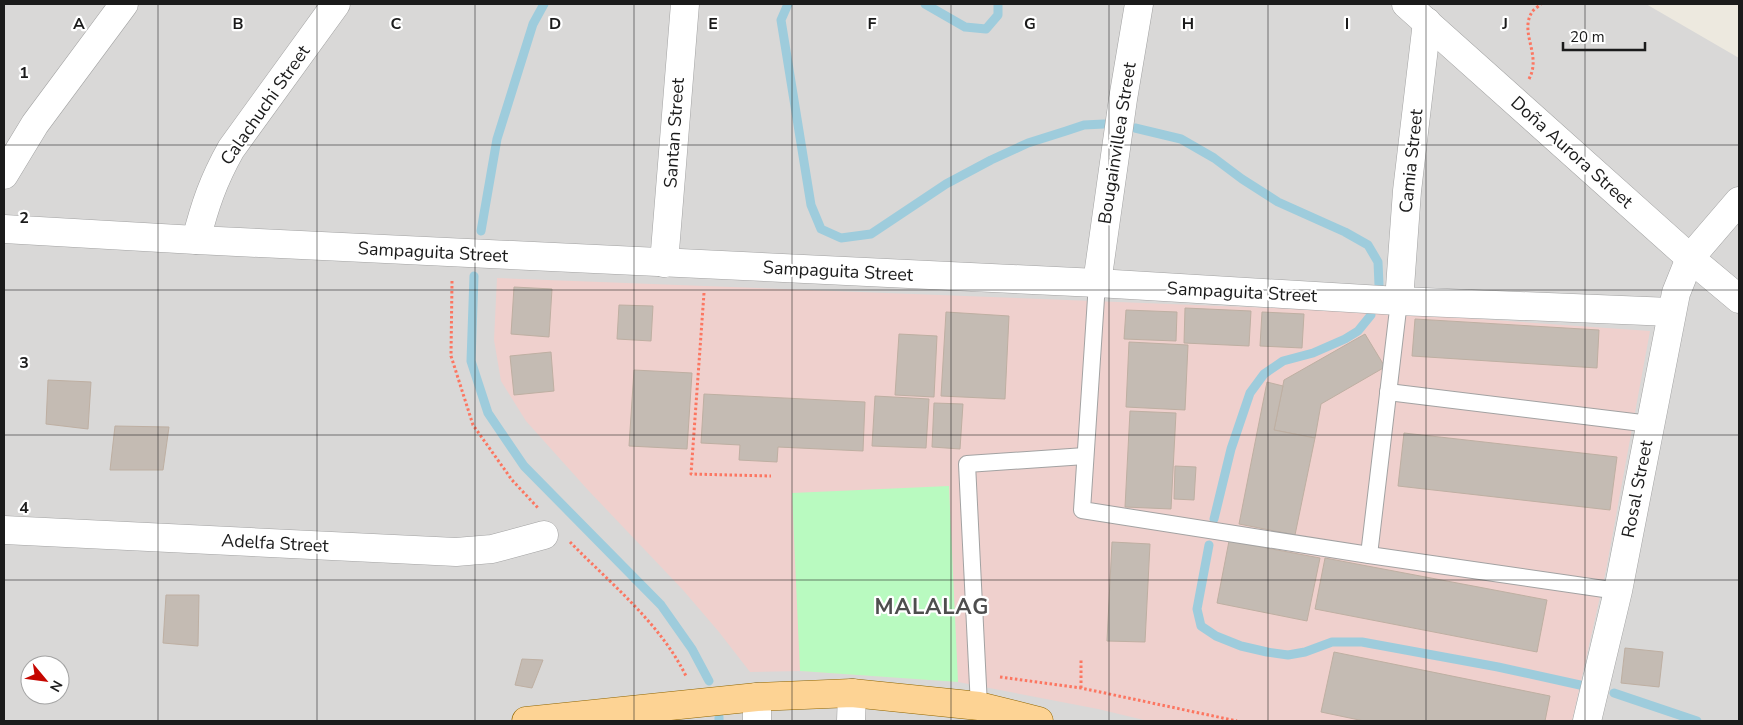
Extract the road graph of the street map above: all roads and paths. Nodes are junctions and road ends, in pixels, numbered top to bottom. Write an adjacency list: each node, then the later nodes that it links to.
1 (124, 4): 9 (street)
2 (336, 4): 12 (street, Calachuchi Street)
3 (685, 4): 14 (street, Santan Street)
4 (1140, 4): 17 (street, Bougainvillea Street)
5 (1406, 4): 7 (street, Doña Aurora Street)
6 (1541, 4): 8 (path)
7 (1427, 22): 8 (street, Doña Aurora Street); 19 (street, Camia Street)
8 (1516, 102): 13 (street, Doña Aurora Street)
9 (4, 175)
10 (1739, 201): 13 (street, Rosal Street)
11 (4, 229): 12 (street, Sampaguita Street)
12 (196, 240): 14 (street, Sampaguita Street)
13 (1690, 258): 18 (street, Doña Aurora Street); 20 (street, Rosal Street)
14 (664, 263): 15 (street, Sampaguita Street)
15 (706, 264): 17 (street, Sampaguita Street); 24 (path)
16 (452, 278): 25 (path)
17 (1097, 283): 19 (street, Sampaguita Street); 23 (lane)
18 (1739, 299)
19 (1399, 301): 20 (street, Sampaguita Street); 21 (lane)
20 (1671, 312): 22 (street, Rosal Street)
21 (1388, 392): 22 (lane); 27 (lane)
22 (1650, 424): 28 (street, Rosal Street)
23 (1084, 456): 27 (lane); 30 (lane)
24 (771, 476)
25 (551, 528): 26 (street, Adelfa Street); 33 (path)
26 (4, 530)
27 (1369, 554): 28 (lane)
28 (1618, 591): 40 (street, Rosal Street)
29 (1081, 660): 31 (path)
30 (977, 674): 31 (path); 34 (lane)
31 (1081, 688): 39 (path)
32 (852, 693): 34 (main road); 35 (main road); 37 (street)
33 (696, 704): 35 (main road); 36 (main road)
34 (979, 706): 38 (main road)
35 (757, 709)
36 (526, 721)
37 (851, 721)
38 (1039, 721)
39 (1237, 721)
40 (1587, 721)

